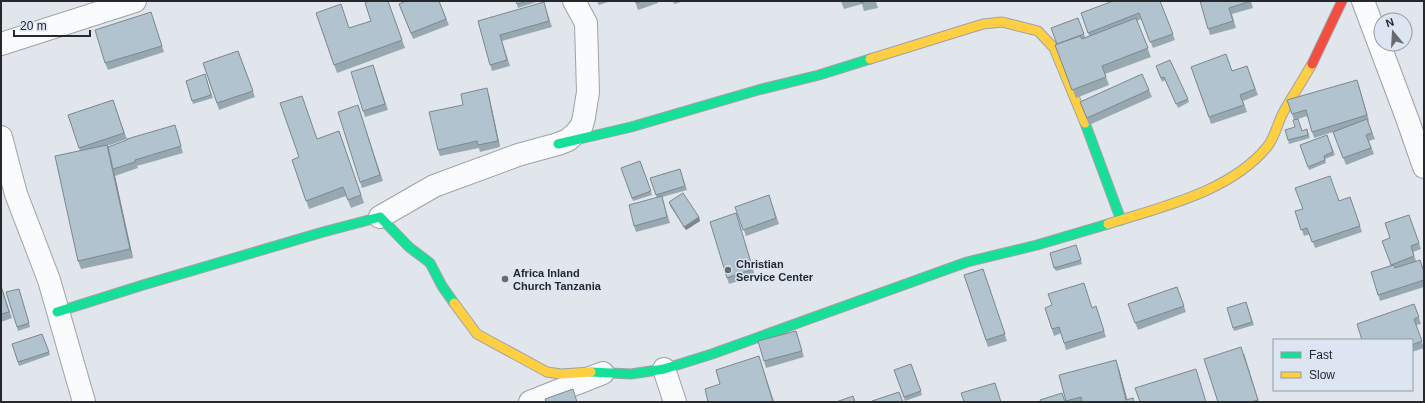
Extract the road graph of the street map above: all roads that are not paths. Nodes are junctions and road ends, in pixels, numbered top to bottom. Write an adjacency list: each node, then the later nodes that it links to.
1 (135, 1): 5 (street)
2 (574, 1): 7 (street)
3 (1342, 1): 11 (street)
4 (1362, 1): 8 (street)
5 (1, 44)
6 (1, 137): 9 (street)
7 (558, 144): 10 (street); 11 (street)
8 (1424, 167)
9 (9, 197): 12 (street)
10 (380, 217): 12 (street); 14 (street)
11 (1121, 220): 13 (street)
12 (57, 312): 15 (street)
13 (664, 369): 14 (street); 17 (street)
14 (605, 372): 16 (street)
15 (84, 402)
16 (530, 402)
17 (675, 402)

